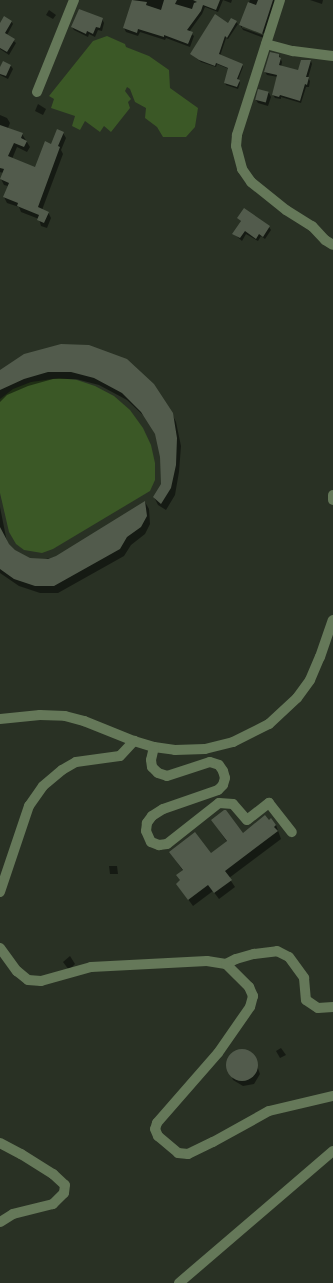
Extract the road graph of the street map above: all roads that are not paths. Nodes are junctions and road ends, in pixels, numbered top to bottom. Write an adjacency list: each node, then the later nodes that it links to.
1 (74, 0): 5 (street)
2 (280, 0): 3 (street)
3 (266, 44): 4 (street); 6 (street)
4 (333, 56)
5 (37, 92)
6 (333, 245)
7 (333, 495): 8 (street)
8 (333, 500)
9 (333, 620): 12 (street)
10 (0, 719): 11 (street)
11 (134, 741): 12 (street); 14 (street)
12 (154, 747): 13 (street)
13 (292, 832)
14 (0, 892)
15 (0, 948): 16 (street)
16 (226, 964): 17 (street); 18 (street)
17 (333, 1007)
18 (333, 1096)
19 (0, 1143): 21 (street)
20 (333, 1151): 22 (street)
21 (0, 1222)
22 (179, 1283)

